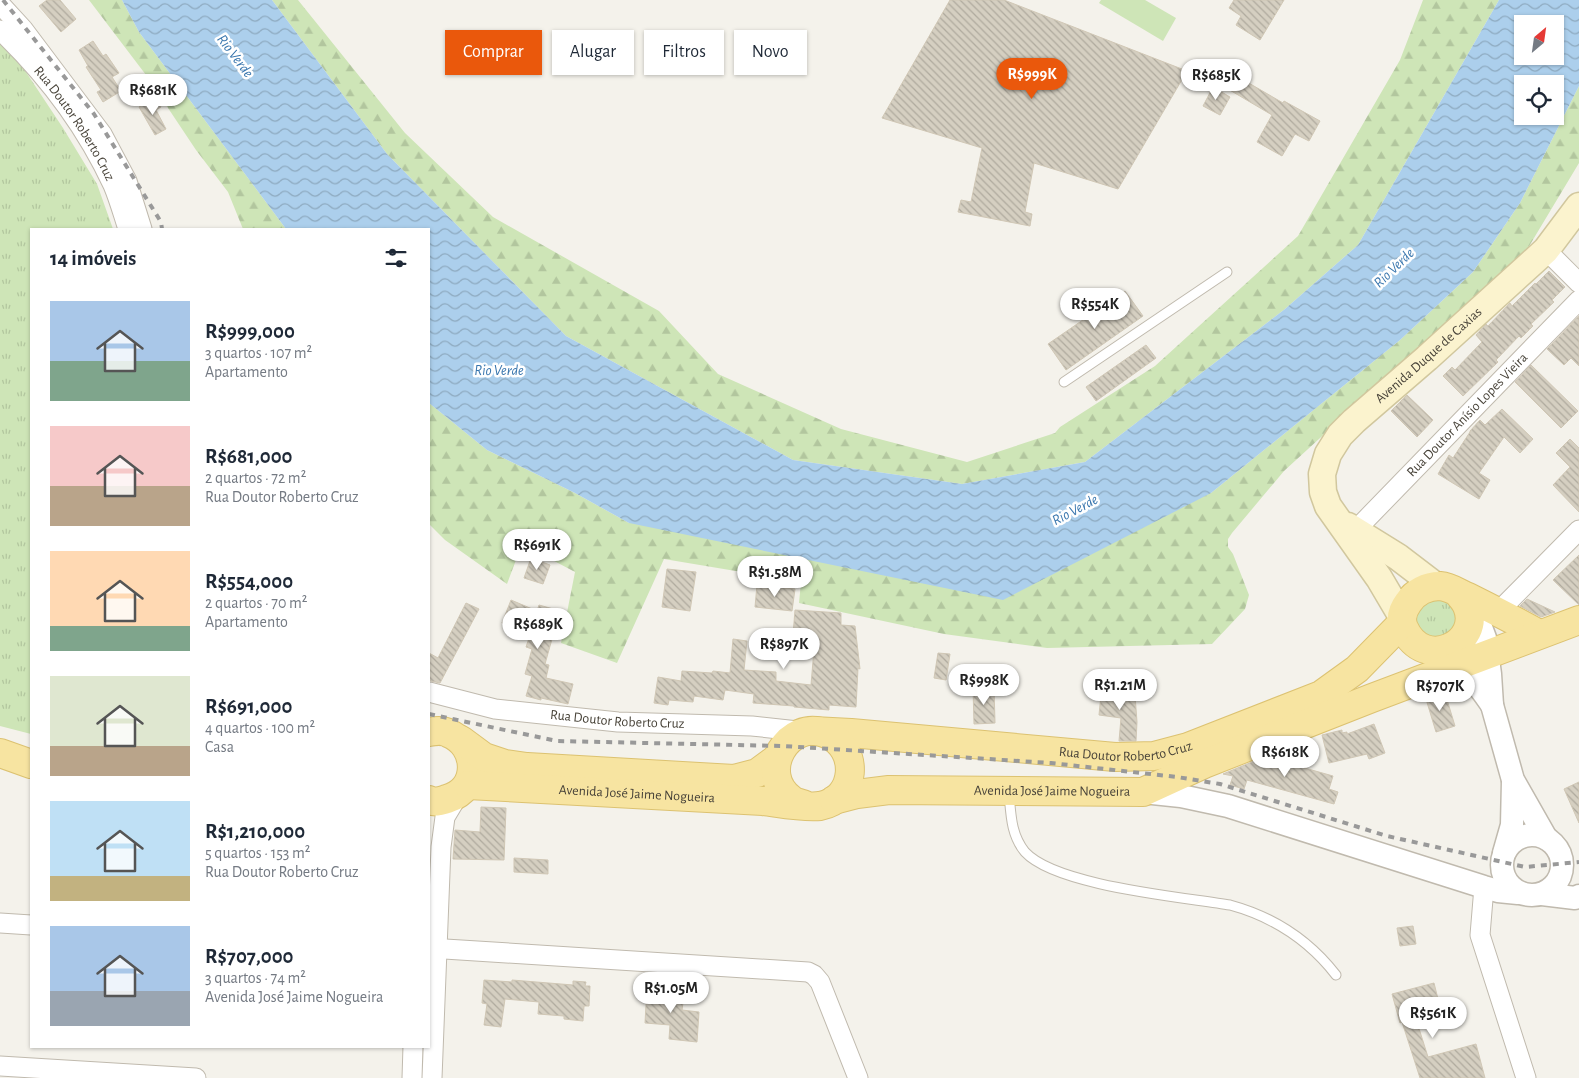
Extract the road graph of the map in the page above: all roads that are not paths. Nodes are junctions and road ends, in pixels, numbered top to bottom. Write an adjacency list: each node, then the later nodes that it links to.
1 (0, 4): 5 (street, Rua Doutor Roberto Cruz)
2 (0, 30): 4 (street, Rua Doutor Roberto Cruz)
3 (1579, 206): 6 (main road, Avenida Duque de Caxias)
4 (128, 228)
5 (142, 228)
6 (1546, 250): 8 (street); 11 (main road, Avenida Duque de Caxias)
7 (1227, 272): 10 (lane)
8 (1579, 283)
9 (1579, 300): 11 (street, Rua Doutor Anísio Lopes Vieira)
10 (1064, 382)
11 (1348, 529): 13 (main road, Avenida Duque de Caxias); 15 (main road, Avenida Duque de Caxias)
12 (1579, 530): 14 (street)
13 (1454, 595): 14 (main road, Avenida Duque de Caxias); 15 (main road); 18 (main road); 19 (street)
14 (1498, 612): 17 (main road, Avenida Duque de Caxias)
15 (1402, 620): 18 (main road, Avenida Duque de Caxias); 25 (main road, Rua Doutor Roberto Cruz)
16 (1579, 620): 17 (main road, Avenida José Jaime Nogueira)
17 (1540, 634): 19 (main road, Avenida José Jaime Nogueira)
18 (1437, 652): 20 (street); 22 (main road, Avenida José Jaime Nogueira)
19 (1487, 654): 20 (main road, Avenida José Jaime Nogueira); 23 (street)
20 (1461, 665): 22 (main road, Avenida José Jaime Nogueira); 23 (street)
21 (430, 692): 25 (street, Rua Doutor Roberto Cruz)
22 (1372, 698): 35 (main road, Avenida José Jaime Nogueira)
23 (1492, 705): 32 (street)
24 (430, 732): 27 (main road, Avenida José Jaime Nogueira)
25 (811, 732): 30 (main road, Avenida José Jaime Nogueira); 37 (main road)
26 (0, 738): 28 (main road)
27 (461, 740): 30 (main road, Avenida José Jaime Nogueira); 33 (main road)
28 (30, 748)
29 (0, 753): 31 (main road)
30 (776, 759): 38 (main road)
31 (30, 764)
32 (1513, 780): 39 (street); 40 (street)
33 (462, 791): 36 (main road, Avenida José Jaime Nogueira); 38 (main road, Avenida José Jaime Nogueira); 48 (street)
34 (1008, 792): 35 (main road, Avenida José Jaime Nogueira); 37 (main road, Avenida José Jaime Nogueira); 49 (lane)
35 (1143, 792): 42 (street)
36 (430, 800)
37 (834, 800): 38 (main road, Avenida José Jaime Nogueira)
38 (804, 805)
39 (1552, 844): 40 (street); 41 (street); 44 (street)
40 (1502, 860): 42 (street); 43 (street)
41 (1579, 868)
42 (1484, 887): 43 (street); 56 (street)
43 (1518, 893): 44 (street)
44 (1542, 894): 45 (street)
45 (1579, 896)
46 (0, 923): 47 (street)
47 (30, 925)
48 (433, 948): 54 (street); 55 (street)
49 (1336, 975)
50 (413, 1048): 53 (street)
51 (0, 1066): 52 (street)
52 (196, 1078)
53 (412, 1078)
54 (432, 1078)
55 (858, 1078)
56 (1526, 1078)

